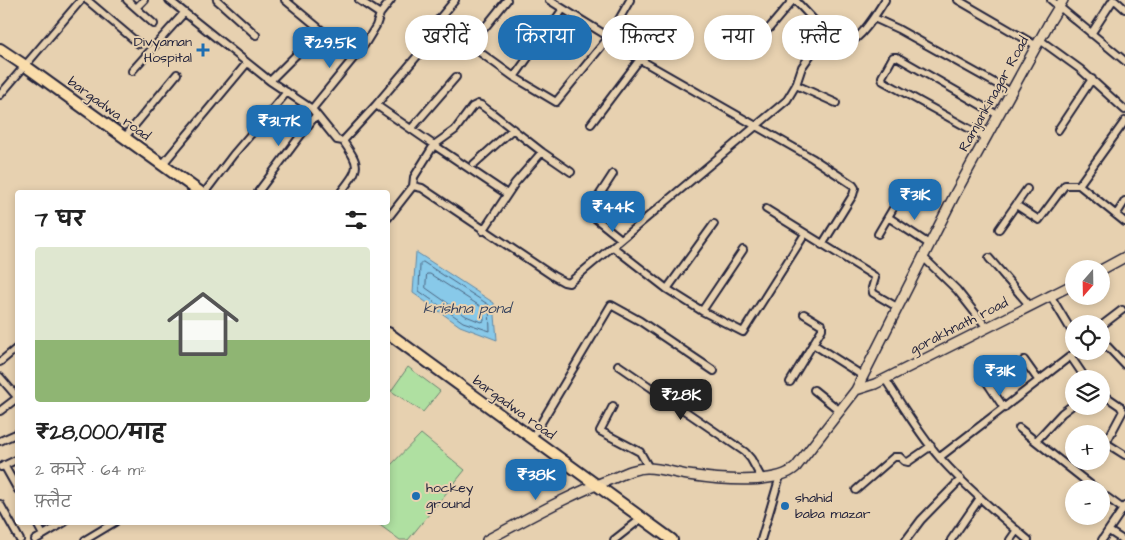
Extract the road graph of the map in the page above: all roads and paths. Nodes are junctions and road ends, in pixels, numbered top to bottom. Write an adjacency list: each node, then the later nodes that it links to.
1 (87, 0): 36 (street)
2 (126, 0): 21 (street)
3 (144, 0): 21 (street)
4 (169, 0): 24 (street)
5 (217, 0): 34 (street)
6 (285, 0): 40 (street)
7 (359, 0): 25 (street)
8 (391, 0): 25 (street)
9 (454, 0): 57 (street)
10 (507, 0): 48 (street)
11 (549, 0): 22 (street)
12 (620, 0): 19 (street)
13 (794, 0): 27 (street); 30 (street)
14 (885, 0): 28 (street)
15 (958, 0): 35 (street)
16 (1051, 0): 20 (street)
17 (1114, 0): 23 (street); 33 (street)
18 (79, 1): 45 (street)
19 (629, 2): 26 (street)
20 (1061, 4): 33 (street); 35 (street, Ramjankinagar Road)
21 (136, 8): 29 (street)
22 (563, 9): 31 (street); 48 (street)
23 (1125, 9)
24 (184, 13): 44 (street); 46 (street)
25 (380, 14): 40 (street)
26 (622, 15)
27 (809, 15)
28 (874, 18): 32 (street); 54 (street)
29 (154, 24)
30 (772, 25)
31 (602, 34)
32 (859, 34)
33 (1091, 34): 43 (street)
34 (256, 35)
35 (1038, 43): 50 (street); 54 (street, Ramjankinagar Road)
36 (139, 44)
37 (602, 46): 48 (street)
38 (0, 49): 45 (main road, bargadwa road)
39 (297, 54): 51 (street)
40 (354, 57): 59 (street)
41 (640, 60): 62 (street); 63 (street)
42 (807, 60): 52 (street)
43 (1125, 61)
44 (247, 63): 51 (street); 73 (street)
45 (24, 65): 55 (street); 67 (main road, bargadwa road)
46 (132, 71)
47 (177, 74): 67 (street)
48 (514, 76)
49 (456, 77): 64 (street)
50 (1092, 80): 58 (street); 66 (street)
51 (270, 81): 53 (street)
52 (796, 85): 56 (street); 63 (street)
53 (288, 92): 59 (street); 80 (street)
54 (1011, 92): 60 (street, Ramjankinagar Road)
55 (0, 95)
56 (836, 103)
57 (376, 105): 64 (street); 69 (street)
58 (1125, 110)
59 (314, 112): 69 (street); 81 (street)
60 (998, 115): 68 (street, Ramjankinagar Road); 68 (street)
61 (1125, 121): 76 (street)
62 (591, 124)
63 (756, 126): 97 (street); 99 (street)
64 (411, 129): 70 (street)
65 (513, 129): 70 (street); 71 (street); 72 (street)
66 (1058, 130)
67 (125, 137): 73 (main road, bargadwa road)
68 (986, 138): 98 (street, Ramjankinagar Road)
69 (343, 141): 82 (street)
70 (434, 145): 77 (street); 83 (street)
71 (542, 152): 74 (street); 83 (street)
72 (474, 164)
73 (162, 165): 79 (main road, bargadwa road)
74 (571, 172)
75 (613, 174): 97 (street)
76 (1079, 185): 86 (street); 88 (street)
77 (414, 186): 89 (street); 94 (street)
78 (1027, 189): 86 (street)
79 (197, 190)
80 (207, 190)
81 (259, 190)
82 (342, 190)
83 (507, 194): 94 (street)
84 (898, 200): 90 (street)
85 (1125, 201): 88 (street)
86 (1016, 204): 93 (street)
87 (766, 210): 95 (street)
88 (1116, 214): 91 (street)
89 (390, 216)
90 (888, 217): 96 (street); 98 (street)
91 (1125, 222)
92 (714, 224): 107 (street)
93 (999, 229)
94 (483, 230): 100 (street)
95 (805, 234): 99 (street); 112 (street)
96 (878, 234)
97 (621, 239): 100 (street)
98 (929, 244): 102 (street, Ramjankinagar Road)
99 (822, 245): 110 (street)
100 (613, 247): 107 (street)
101 (743, 250): 112 (street)
102 (923, 257): 110 (street, Ramjankinagar Road); 116 (street)
103 (1125, 257): 105 (street)
104 (989, 258): 109 (street)
105 (1110, 265)
106 (1065, 288): 108 (street, gorakhnath road)
107 (667, 290): 112 (street)
108 (1050, 295): 109 (street, gorakhnath road); 115 (street)
109 (1030, 306): 116 (street, gorakhnath road)
110 (898, 307): 127 (street, Ramjankinagar Road)
111 (1122, 310): 114 (street)
112 (702, 311)
113 (804, 314): 118 (street)
114 (1110, 319)
115 (1065, 320)
116 (986, 328): 130 (street, gorakhnath road)
117 (390, 334): 146 (main road, bargadwa road)
118 (813, 344): 127 (street); 132 (street)
119 (1110, 349): 125 (street)
120 (15, 350): 123 (street)
121 (1024, 360): 131 (street)
122 (1067, 360): 131 (street)
123 (0, 362)
124 (618, 365): 155 (street)
125 (1125, 365)
126 (714, 371): 146 (street)
127 (863, 376): 134 (street, Ramjankinagar Road)
128 (0, 377): 135 (street)
129 (984, 378): 139 (street)
130 (885, 379): 134 (street, gorakhnath road); 149 (street)
131 (1039, 381): 139 (street)
132 (790, 382)
133 (814, 390): 141 (street)
134 (856, 390): 141 (street, Ramjankinagar Road)
135 (15, 396)
136 (15, 400): 140 (street)
137 (1110, 400): 143 (street)
138 (613, 406): 153 (street)
139 (1004, 408): 151 (street)
140 (0, 411)
141 (840, 411): 156 (street, Ramjankinagar Road)
142 (1065, 411): 148 (street)
143 (1124, 413): 150 (street)
144 (1019, 428): 148 (street)
145 (15, 434): 147 (street)
146 (532, 438): 159 (main road, bargadwa road)
147 (0, 441)
148 (1036, 441): 158 (street)
149 (931, 446): 151 (street); 161 (street)
150 (1125, 455)
151 (940, 458): 157 (street)
152 (15, 460): 154 (street)
153 (647, 465): 155 (street); 159 (street)
154 (2, 466): 160 (street)
155 (758, 473): 156 (street)
156 (780, 476): 179 (street)
157 (961, 479): 162 (street); 180 (street)
158 (1085, 480)
159 (596, 484): 166 (main road, bargadwa road); 176 (street)
160 (15, 486)
161 (856, 490)
162 (980, 498): 170 (street); 181 (street)
163 (1110, 499): 165 (street)
164 (0, 504): 173 (street)
165 (1124, 508): 171 (street)
166 (642, 518): 177 (street); 178 (main road, bargadwa road)
167 (38, 525): 172 (street)
168 (60, 525): 172 (street)
169 (110, 525): 175 (street)
170 (1017, 530): 182 (street); 183 (street)
171 (1109, 531): 184 (street); 185 (street)
172 (43, 535): 174 (street)
173 (20, 540)
174 (35, 540)
175 (84, 540)
176 (487, 540)
177 (614, 540)
178 (672, 540)
179 (761, 540)
180 (906, 540)
181 (951, 540)
182 (1010, 540)
183 (1028, 540)
184 (1102, 540)
185 (1123, 540)

